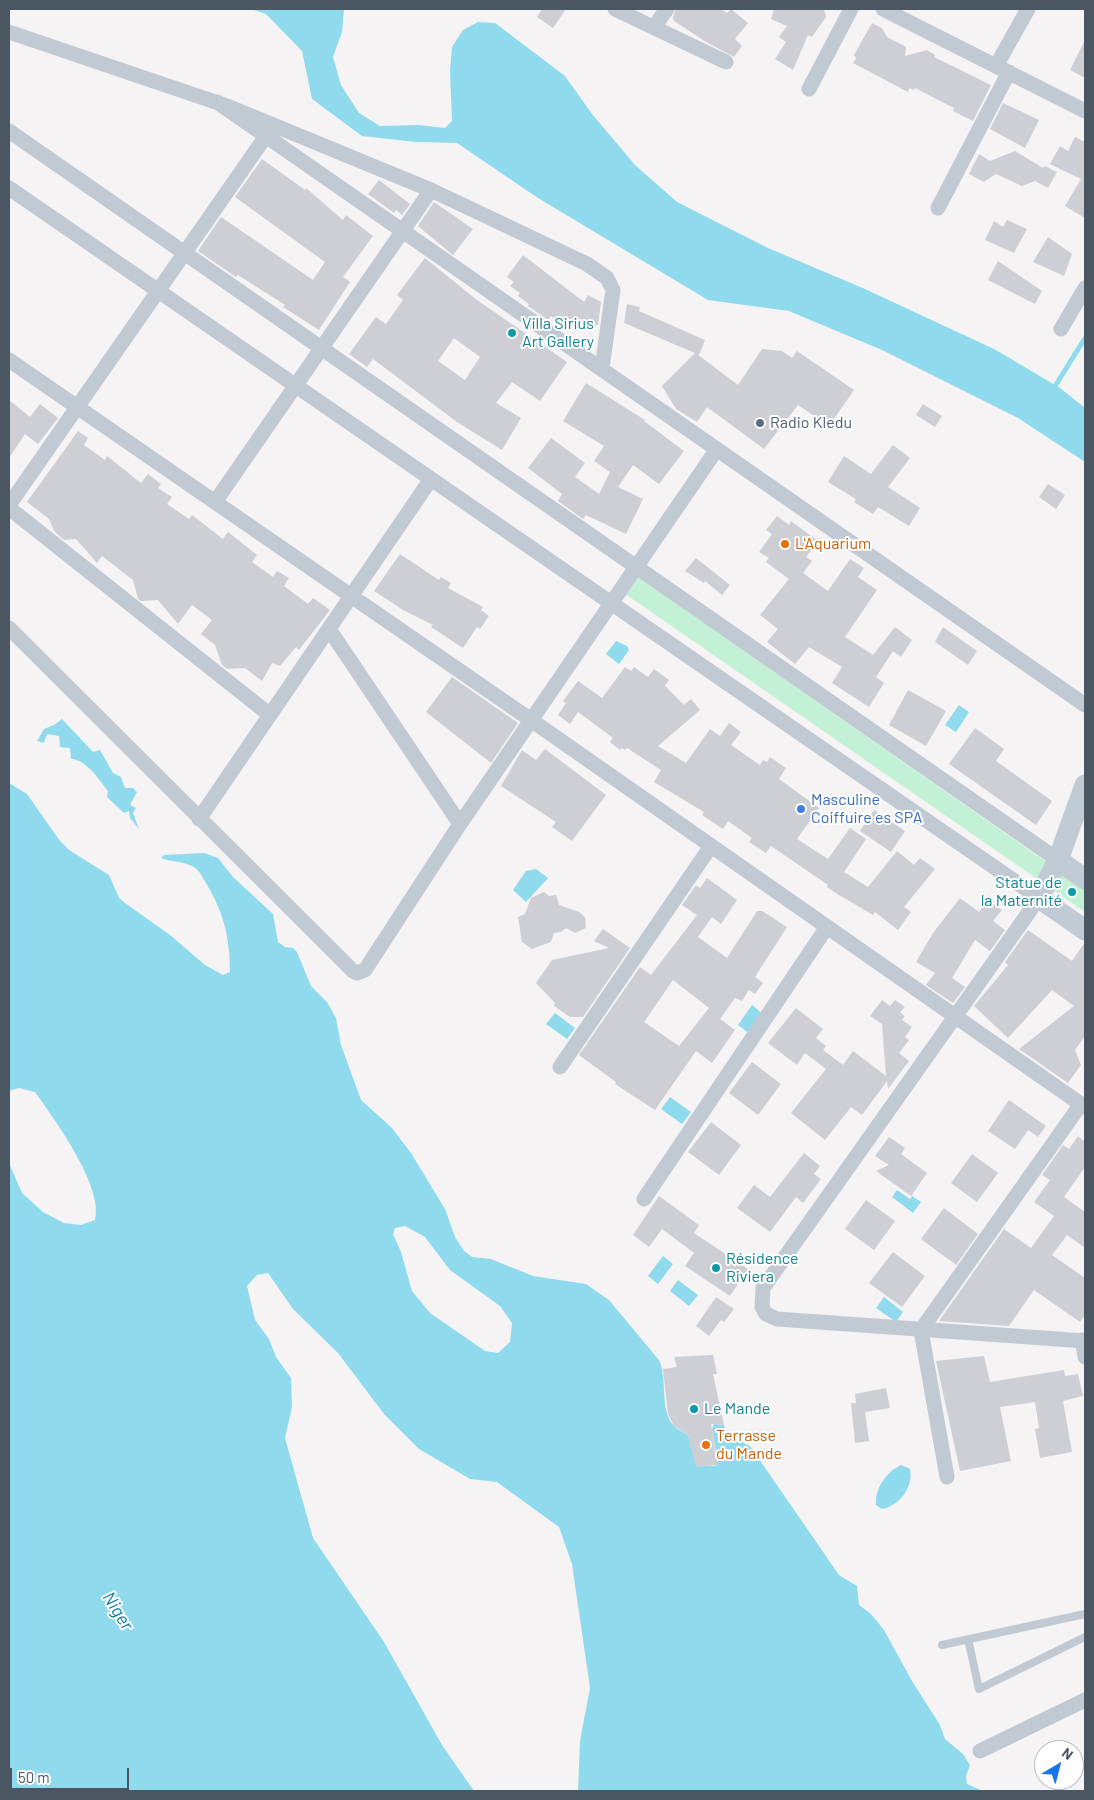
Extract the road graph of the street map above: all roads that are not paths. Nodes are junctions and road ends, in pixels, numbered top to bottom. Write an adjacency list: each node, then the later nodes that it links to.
1 (615, 9): 6 (street)
2 (667, 9): 6 (street)
3 (851, 9): 10 (street)
4 (883, 9): 9 (street)
5 (1028, 9): 9 (street)
6 (654, 27): 8 (street)
7 (9, 32): 11 (street)
8 (726, 62)
9 (1002, 69): 12 (street); 17 (street)
10 (809, 89)
11 (216, 102): 14 (street); 16 (street)
12 (1085, 111)
13 (9, 131): 19 (street)
14 (266, 136): 18 (street); 19 (street)
15 (9, 188): 21 (street)
16 (431, 190): 18 (street); 25 (street)
17 (938, 208)
18 (403, 230): 23 (street); 25 (street)
19 (184, 253): 21 (street); 23 (street)
20 (1085, 288): 22 (street)
21 (158, 291): 26 (street); 27 (street)
22 (1061, 329)
23 (322, 348): 26 (street); 32 (street)
24 (9, 360): 27 (street)
25 (602, 368): 28 (street)
26 (296, 386): 29 (street); 30 (street)
27 (78, 406): 30 (street); 31 (street)
28 (717, 449): 32 (street); 37 (street)
29 (431, 479): 33 (street); 34 (street)
30 (215, 502): 33 (street)
31 (9, 506): 38 (street)
32 (636, 567): 34 (street); 44 (street)
33 (351, 597): 36 (street); 39 (street)
34 (611, 603): 39 (street); 46 (street)
35 (9, 628): 41 (street)
36 (329, 629): 38 (street); 42 (street)
37 (1085, 705)
38 (270, 715): 41 (street)
39 (531, 720): 42 (street); 43 (street)
40 (1085, 785): 44 (street)
41 (199, 819): 42 (street)
42 (460, 824)
43 (711, 846): 47 (street); 50 (street)
44 (1058, 860): 45 (street); 46 (street)
45 (1085, 879)
46 (1039, 898): 48 (street); 49 (street)
47 (827, 927): 49 (street); 52 (street)
48 (1085, 930)
49 (956, 1016): 51 (street); 53 (street)
50 (560, 1067)
51 (1083, 1105): 53 (street)
52 (644, 1199)
53 (921, 1330): 54 (street); 56 (street)
54 (1084, 1340): 55 (street)
55 (1085, 1357)
56 (947, 1478)
57 (1085, 1614): 59 (lane)
58 (1085, 1637): 59 (lane)
59 (968, 1639): 60 (lane)
60 (942, 1645)
61 (1085, 1700): 62 (street)
62 (980, 1751)

